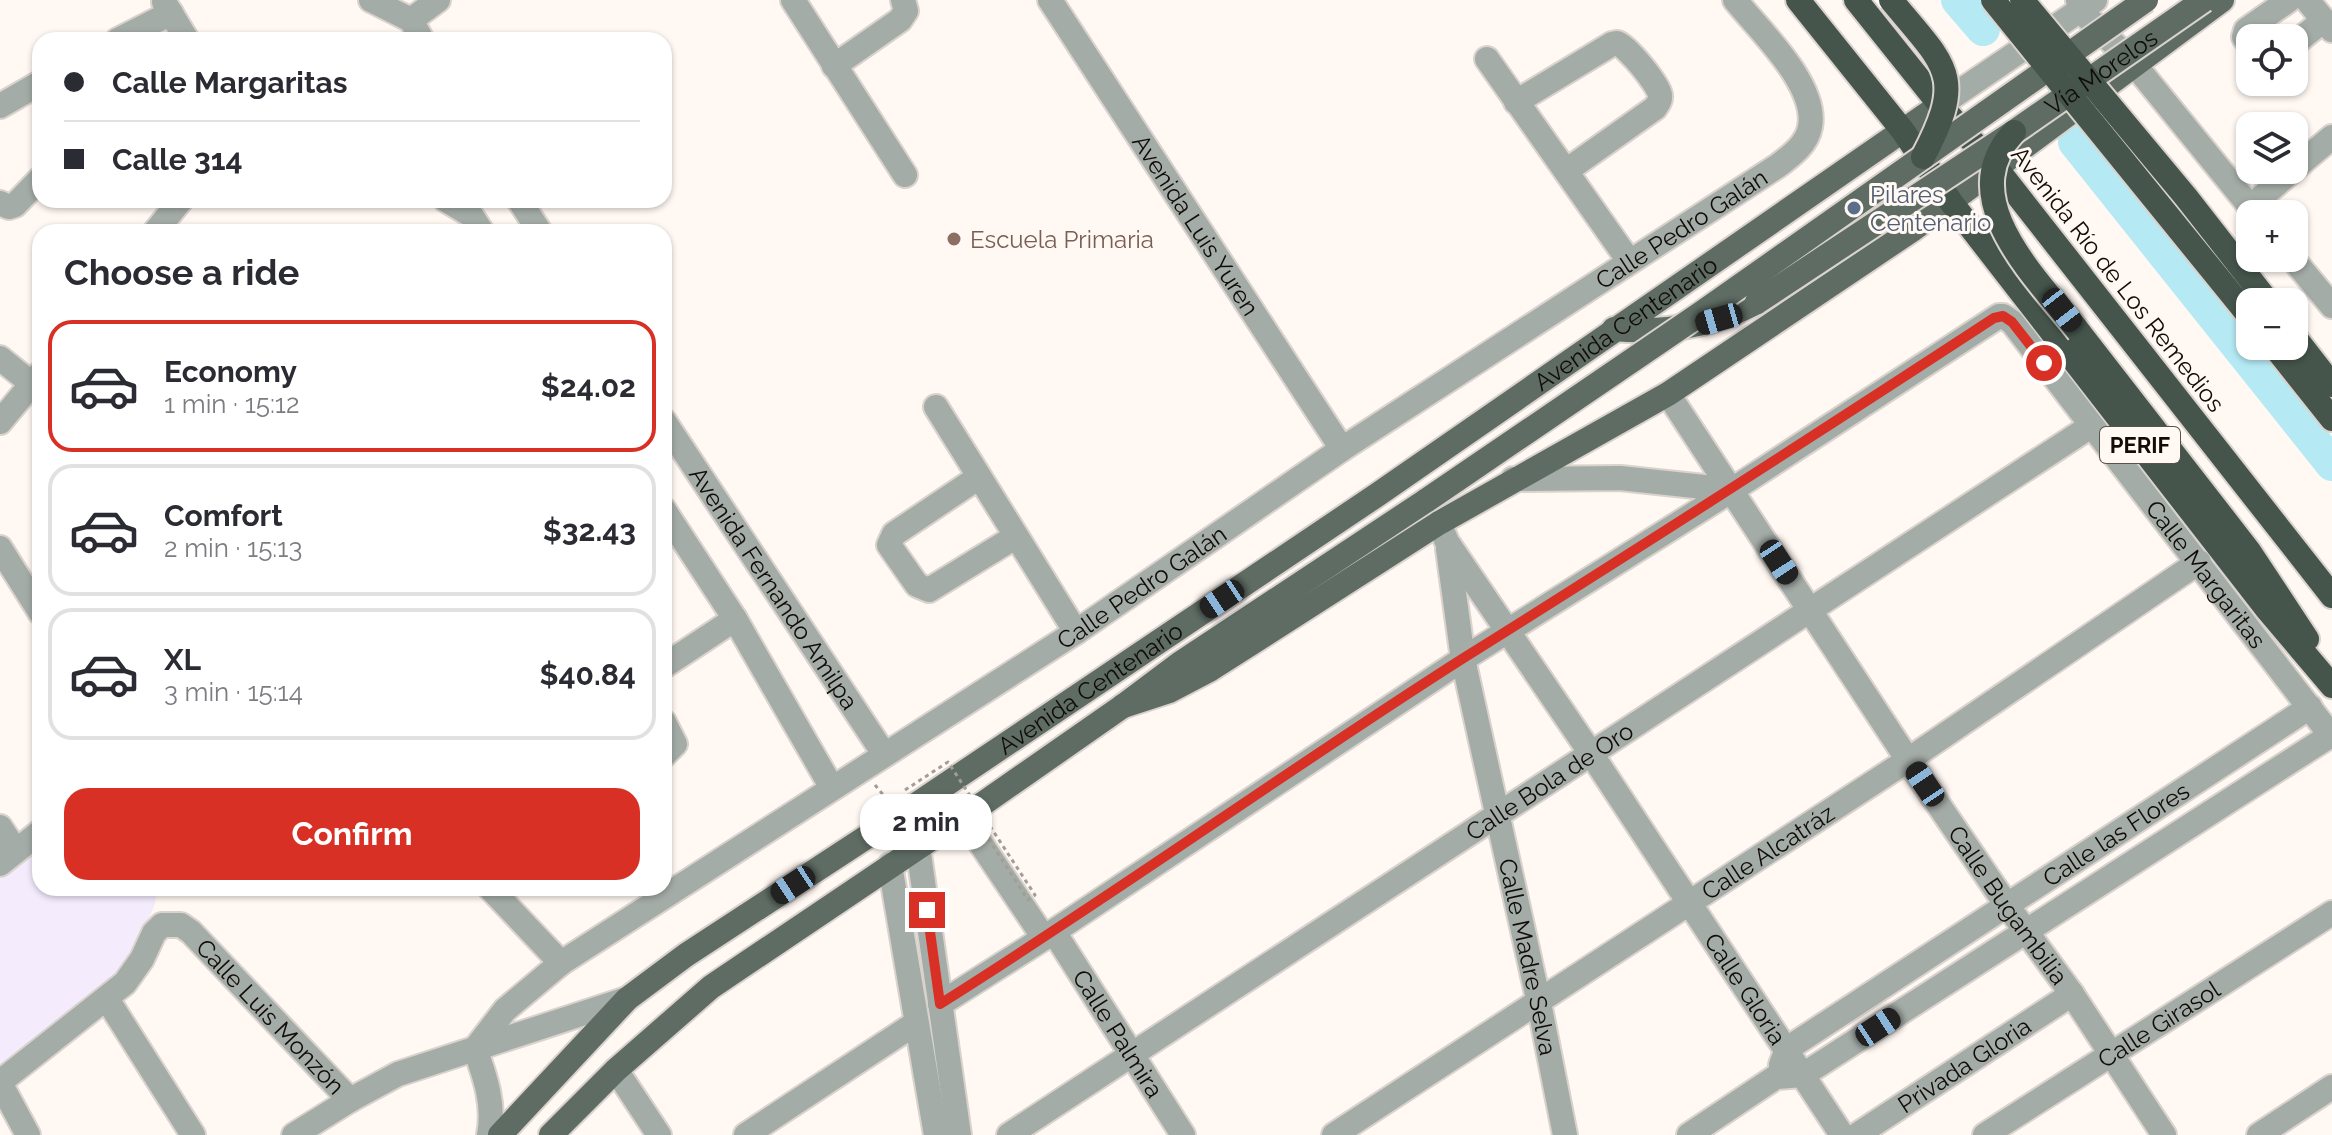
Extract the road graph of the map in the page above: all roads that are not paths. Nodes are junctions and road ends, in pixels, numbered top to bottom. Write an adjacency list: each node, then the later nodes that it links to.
1 (371, 0): 21 (street)
2 (438, 0): 21 (street)
3 (793, 0): 27 (street)
4 (903, 0): 27 (street)
5 (1050, 0): 68 (street, Avenida Luis Yuren)
6 (1735, 0): 50 (street, Calle Pedro Galán)
7 (1798, 0): 32 (highway, PERIF)
8 (1856, 0): 30 (highway, Avenida Río de Los Remedios / PERIF)
9 (1891, 0): 35 (highway, bridge)
10 (1993, 0): 53 (highway, bridge)
11 (2022, 0): 52 (highway, bridge)
12 (2146, 0): 35 (main road, Vía Morelos, bridge)
13 (2204, 0): 33 (main road, Vía Morelos, bridge)
14 (2222, 0): 26 (main road, Avenida Río de Los Remedios)
15 (2289, 0): 19 (street)
16 (2307, 0): 20 (street)
17 (2084, 3): 26 (street); 30 (street)
18 (169, 4): 22 (street); 23 (street)
19 (2255, 24)
20 (2328, 25): 24 (street)
21 (417, 30)
22 (129, 32)
23 (183, 32)
24 (2308, 36)
25 (1487, 59): 29 (street)
26 (2134, 64): 38 (main road, Avenida Río de Los Remedios); 43 (street)
27 (834, 66): 40 (street)
28 (32, 88): 31 (street)
29 (1516, 102): 39 (street); 39 (street)
30 (1940, 105): 32 (main road, Avenida Centenario); 38 (highway, Avenida Río de Los Remedios / PERIF)
31 (0, 106)
32 (1903, 131): 37 (main road, Avenida Centenario); 45 (highway, PERIF)
33 (2014, 132): 55 (main road, Vía Morelos, bridge); 85 (highway, bridge)
34 (2332, 137): 36 (street)
35 (1923, 157): 86 (main road, Avenida Centenario, bridge)
36 (2308, 157)
37 (1861, 159): 49 (main road); 55 (main road, Avenida Centenario)
38 (1997, 169): 45 (main road, Avenida Centenario); 77 (highway, Avenida Río de Los Remedios / PERIF)
39 (1566, 171): 50 (street)
40 (905, 175)
41 (2279, 184): 44 (street)
42 (32, 187): 46 (street)
43 (2245, 200)
44 (2263, 200)
45 (1951, 202): 49 (main road, Avenida Centenario); 85 (highway, PERIF)
46 (0, 203)
47 (174, 208): 48 (street)
48 (162, 224)
49 (1912, 230): 62 (main road, Avenida Centenario)
50 (1629, 261): 68 (street, Calle Pedro Galán)
51 (2304, 272): 54 (street)
52 (2257, 288)
53 (2236, 300)
54 (2331, 303)
55 (1614, 329): 112 (main road, Avenida Centenario)
56 (2308, 354): 61 (highway)
57 (0, 358): 59 (street)
58 (2285, 360): 64 (highway)
59 (32, 377)
60 (32, 384): 65 (street)
61 (2332, 385)
62 (1668, 394): 70 (main road, Avenida Centenario); 71 (street, Calle Bugambilia)
63 (936, 407): 69 (street)
64 (2332, 419)
65 (0, 422)
66 (2091, 426): 71 (street, Calle Margaritas); 76 (street, Calle Margaritas); 79 (street, Calle Bola de Oro)
67 (672, 433): 89 (street, Avenida Fernando Amilpa)
68 (1342, 449): 81 (street, Calle Pedro Galán)
69 (979, 477): 74 (street); 74 (street)
70 (1513, 479): 71 (street); 73 (main road, Avenida Centenario)
71 (1732, 490): 79 (street, Calle Bugambilia); 82 (street, Calle Margaritas)
72 (672, 522): 80 (street, Avenida Fernando Amilpa)
73 (1443, 532): 82 (street, Calle Gloria); 83 (street, Calle Madre Selva); 86 (main road, Avenida Centenario)
74 (1015, 537): 81 (street)
75 (0, 548): 78 (street)
76 (2199, 562): 87 (street, Calle Margaritas); 91 (street, Calle Alcatráz)
77 (2332, 596)
78 (32, 599)
79 (1811, 610): 90 (street, Calle Bola de Oro); 91 (street, Calle Bugambilia)
80 (735, 619): 84 (street); 92 (street, Avenida Fernando Amilpa)
81 (1076, 632): 89 (street, Calle Pedro Galán)
82 (1509, 632): 83 (street, Calle Margaritas); 90 (street, Calle Gloria)
83 (1463, 659): 93 (street, Calle Madre Selva); 107 (street, Calle Margaritas)
84 (672, 661)
85 (2331, 685)
86 (1123, 706): 94 (main road, Avenida Centenario)
87 (2310, 707): 88 (street, Calle Margaritas); 104 (street, Calle las Flores)
88 (2332, 736): 106 (street, Calle las Flores)
89 (884, 754): 92 (street, Calle Pedro Galán)
90 (1592, 755): 93 (street, Calle Bola de Oro); 103 (street, Calle Gloria)
91 (1908, 760): 103 (street, Calle Alcatráz); 104 (street, Calle Bugambilia)
92 (832, 788): 100 (street, Calle Pedro Galán)
93 (1498, 813): 113 (street, Calle Madre Selva); 119 (street, Calle Bola de Oro)
94 (973, 823): 97 (main road, Avenida Centenario); 107 (street, Calle Palmira)
95 (0, 827): 98 (street)
96 (32, 838): 98 (street)
97 (918, 847): 99 (main road, Avenida Centenario); 114 (street)
98 (8, 858)
99 (890, 865): 116 (street); 121 (main road, Avenida Centenario)
100 (672, 891)
101 (498, 896): 108 (street)
102 (665, 896): 108 (street, Calle Pedro Galán)
103 (1688, 902): 113 (street, Calle Alcatráz); 118 (street, Calle Gloria)
104 (2006, 904): 106 (street, Calle Bugambilia); 118 (street, Calle las Flores)
105 (2332, 913): 120 (street, Calle Girasol)
106 (2026, 931): 110 (street, Calle Bugambilia); 122 (street, Calle las Flores)
107 (1049, 935): 114 (street, Calle Margaritas); 119 (street, Calle Palmira)
108 (561, 963): 109 (street, Calle Pedro Galán)
109 (539, 982): 115 (street); 117 (street, Calle Pedro Galán)
110 (2072, 994): 120 (street, Calle Bugambilia); 143 (street, Privada Gloria)
111 (107, 999): 124 (street); 126 (street, Calle Luis Monzón); 128 (street)
112 (627, 999): 115 (street); 131 (main road, Avenida Centenario)
113 (1539, 1003): 139 (street, Calle Alcatráz); 140 (street, Calle Madre Selva)
114 (940, 1004): 136 (street)
115 (563, 1020): 117 (street)
116 (916, 1023): 134 (street); 135 (street)
117 (475, 1049): 126 (street); 130 (street)
118 (1787, 1049): 122 (street, Calle Gloria); 123 (street)
119 (1132, 1054): 137 (street, Calle Bola de Oro); 138 (street, Calle Palmira)
120 (2112, 1054): 144 (street, Calle Girasol); 145 (street, Calle Bugambilia)
121 (616, 1070): 132 (main road, Avenida Centenario); 133 (street)
122 (1803, 1075): 123 (street, Calle las Flores); 142 (street, Calle Gloria)
123 (1776, 1077): 141 (street, Calle las Flores)
124 (0, 1082): 127 (street)
125 (2332, 1087): 146 (street)
126 (350, 1100): 129 (street)
127 (28, 1135)
128 (193, 1135)
129 (294, 1135)
130 (489, 1135)
131 (500, 1135)
132 (551, 1135)
133 (659, 1135)
134 (746, 1135)
135 (936, 1135)
136 (959, 1135)
137 (1009, 1135)
138 (1183, 1135)
139 (1334, 1135)
140 (1565, 1135)
141 (1689, 1135)
142 (1842, 1135)
143 (1857, 1135)
144 (1985, 1135)
145 (2164, 1135)
146 (2259, 1135)

